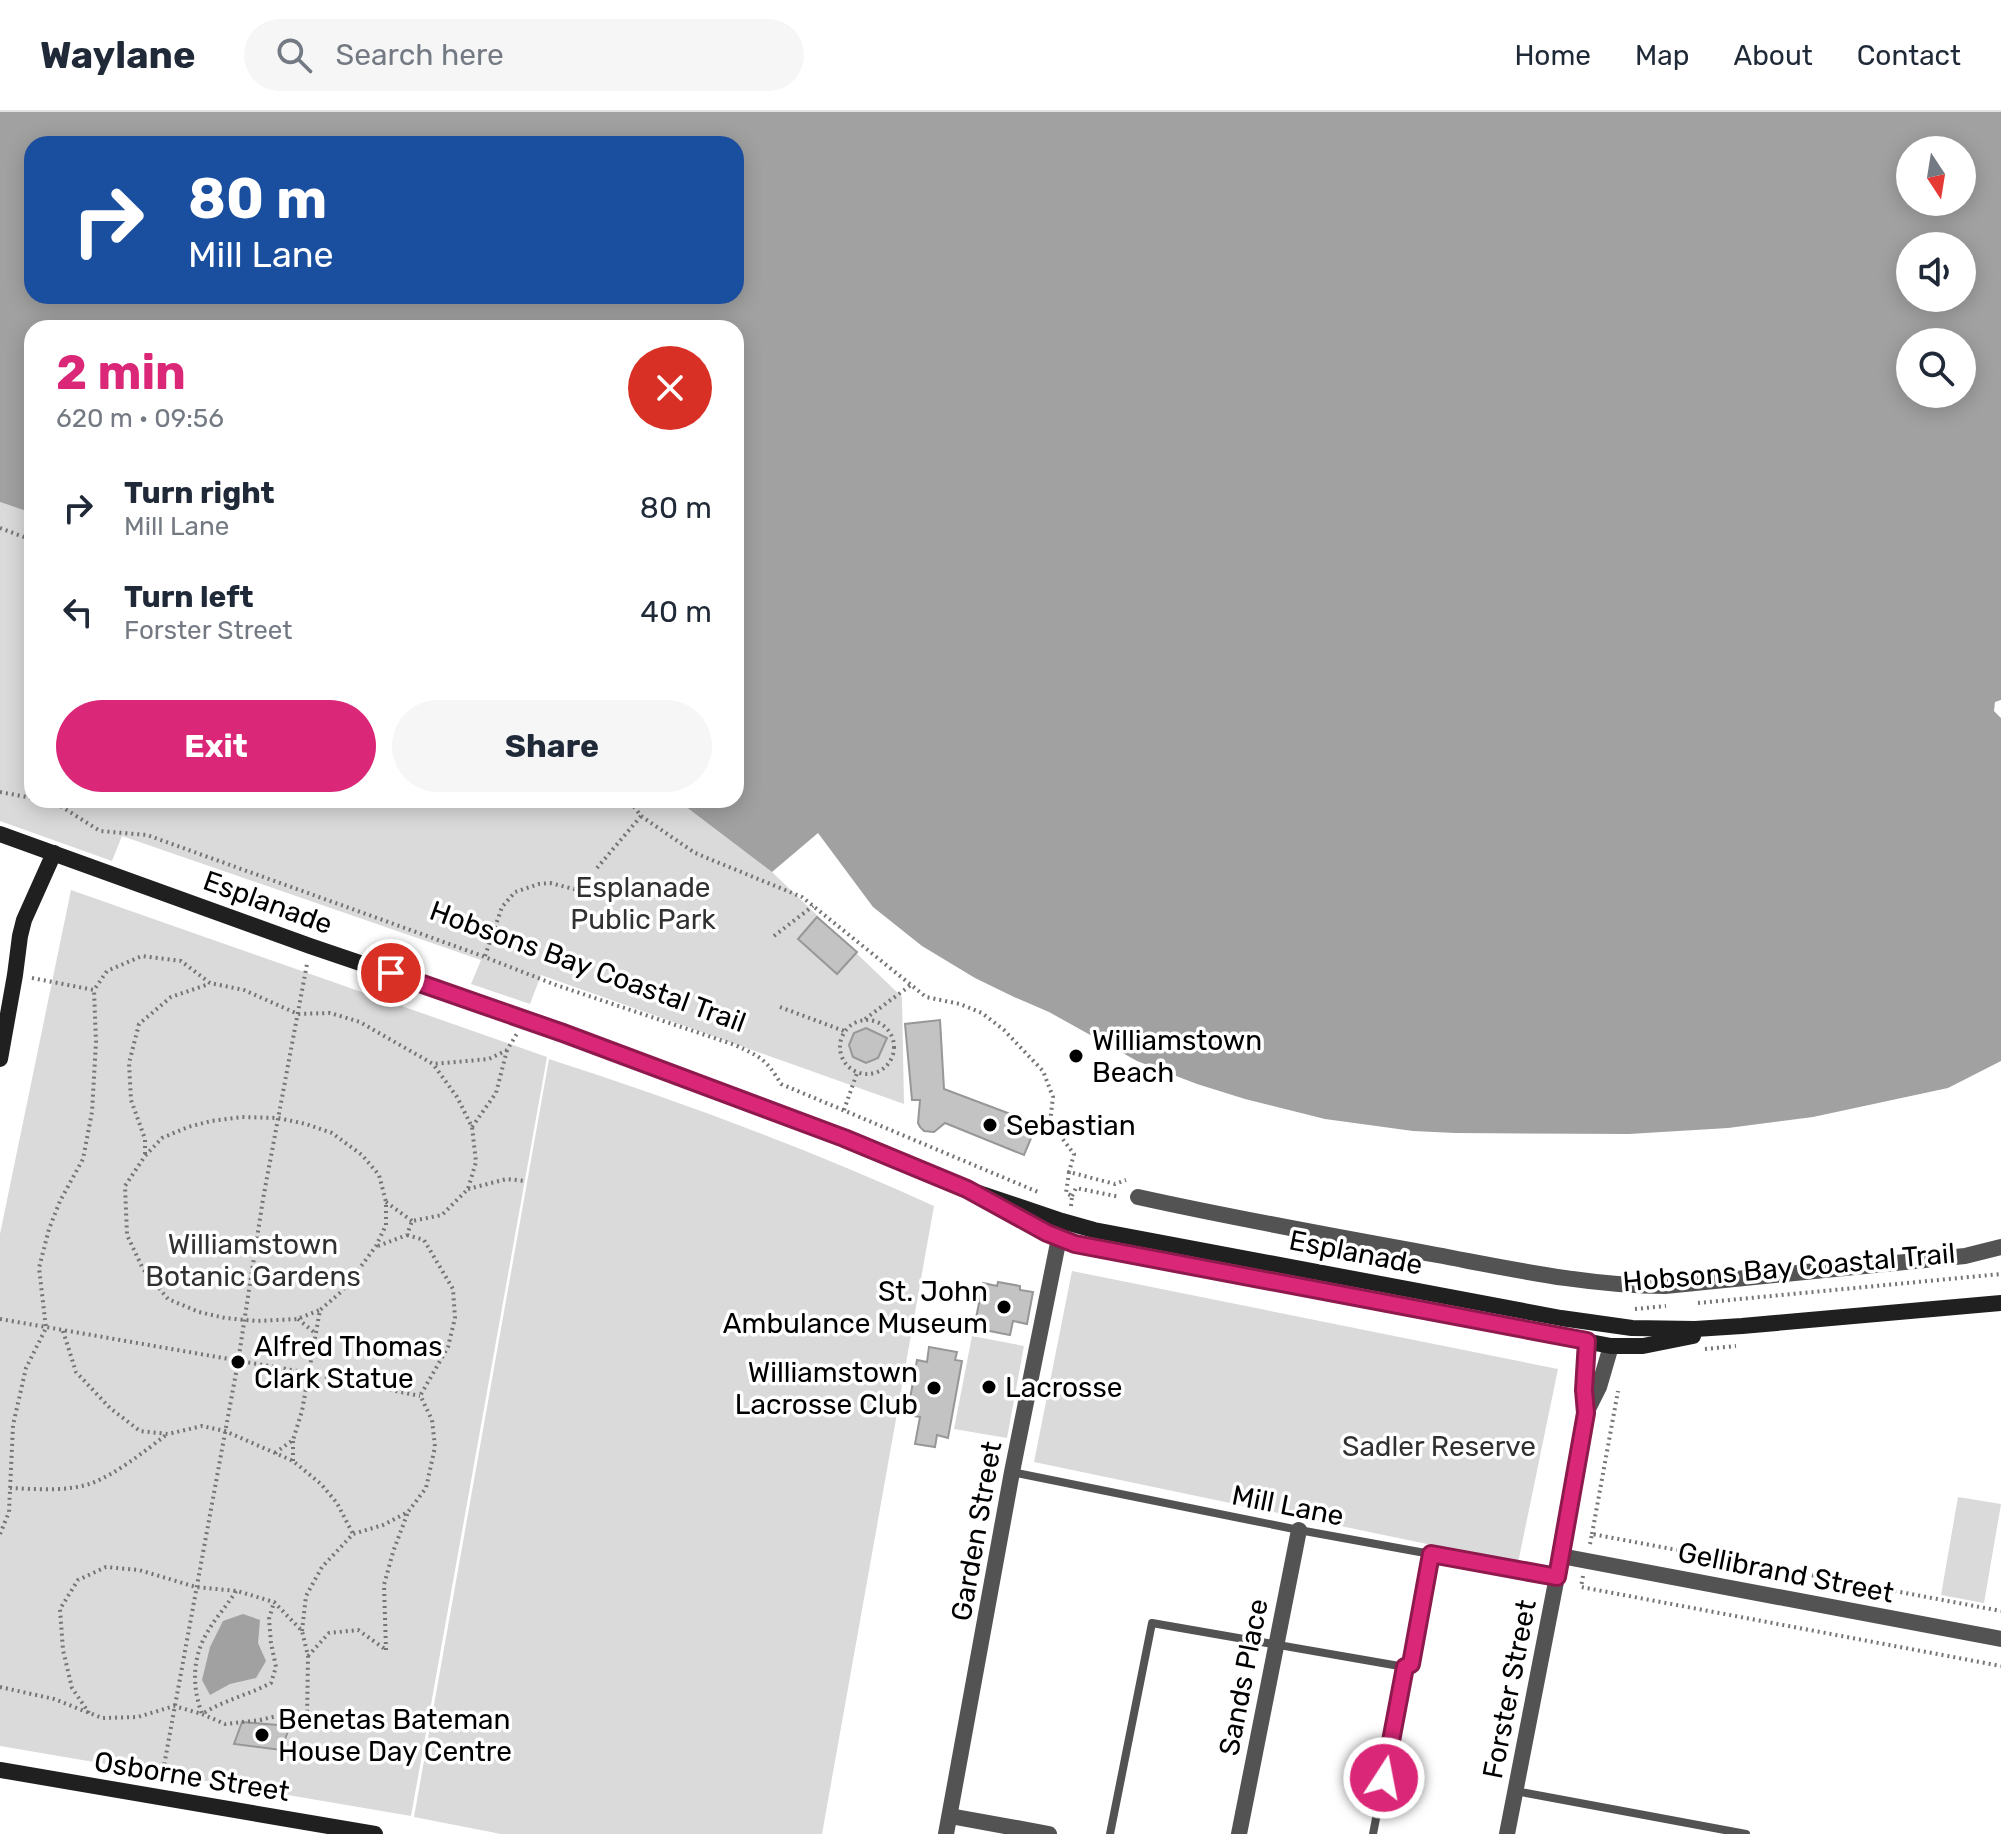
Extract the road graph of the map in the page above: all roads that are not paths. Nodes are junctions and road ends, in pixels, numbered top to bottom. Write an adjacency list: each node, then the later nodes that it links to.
1 (0, 834): 2 (street, Esplanade)
2 (54, 853): 3 (street); 5 (street, Esplanade)
3 (0, 1059)
4 (1138, 1197): 6 (street, Hobsons Bay Coastal Trail)
5 (1061, 1230): 8 (street, Esplanade); 10 (street, Esplanade); 12 (street, Garden Street)
6 (2001, 1247)
7 (2001, 1303): 9 (street, Esplanade)
8 (1596, 1324): 9 (street, Esplanade); 10 (street, Forster Street)
9 (1742, 1326): 10 (street, Esplanade)
10 (1597, 1343): 11 (street, Forster Street); 11 (street, Forster Street)
11 (1586, 1413): 15 (street, Forster Street)
12 (1012, 1472): 13 (lane, Mill Lane); 22 (street, Garden Street)
13 (1299, 1530): 14 (lane, Mill Lane); 18 (street, Sands Place)
14 (1431, 1554): 16 (lane, Mill Lane); 19 (lane)
15 (1561, 1556): 16 (street, Forster Street); 17 (street, Gellibrand Street)
16 (1557, 1577): 21 (street, Forster Street)
17 (2001, 1639)
18 (1275, 1644): 19 (lane); 26 (lane); 27 (street, Sands Place)
19 (1405, 1667): 28 (lane)
20 (0, 1770): 23 (street, Osborne Street)
21 (1515, 1791): 29 (street, Forster Street); 30 (lane)
22 (950, 1816): 24 (street, Garden Street); 25 (street)
23 (375, 1834)
24 (946, 1834)
25 (1049, 1834)
26 (1110, 1834)
27 (1239, 1834)
28 (1373, 1834)
29 (1507, 1834)
30 (1746, 1834)

